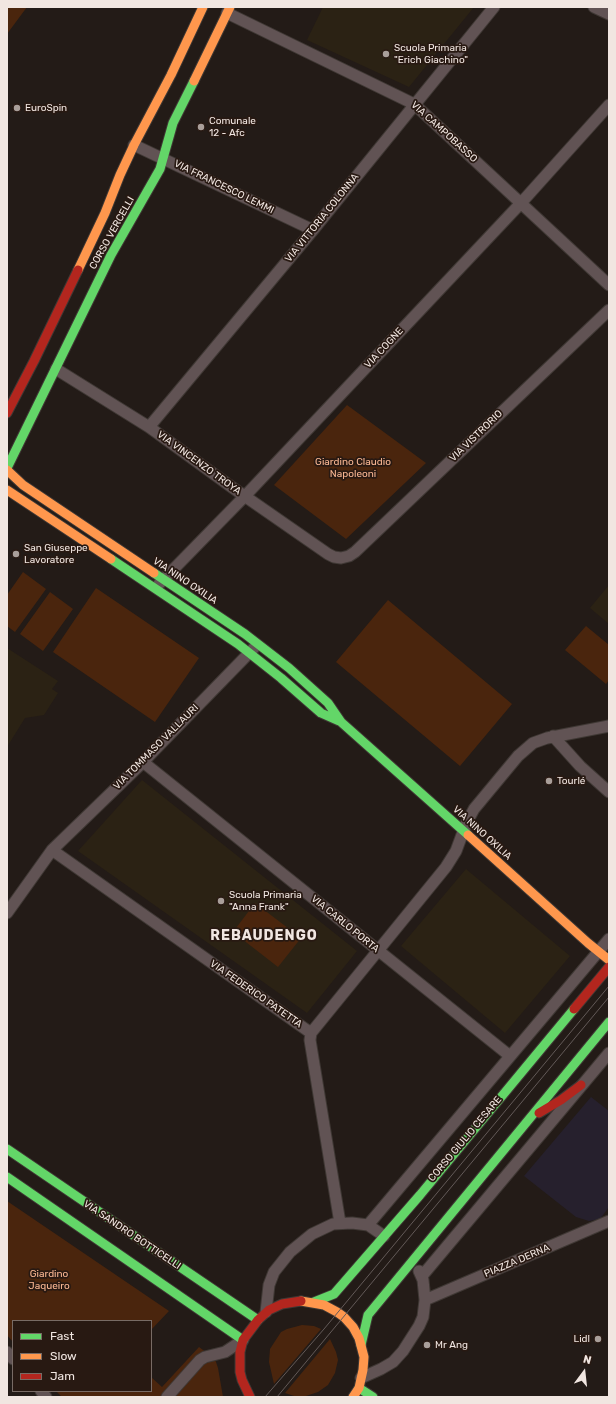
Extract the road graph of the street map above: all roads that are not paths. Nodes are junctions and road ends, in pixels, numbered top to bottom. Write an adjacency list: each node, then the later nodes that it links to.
1 (203, 7): 6 (main road, CORSO VERCELLI)
2 (494, 7): 4 (street, VIA VITTORIA COLONNA)
3 (228, 10): 4 (street, VIA CAMPOBASSO); 7 (main road, CORSO VERCELLI)
4 (414, 104): 8 (street, VIA CAMPOBASSO); 9 (street, VIA VITTORIA COLONNA)
5 (609, 105): 8 (street, VIA COGNE)
6 (134, 145): 7 (street, VIA FRANCESCO LEMMI); 13 (main road, CORSO VERCELLI)
7 (164, 158): 9 (street, VIA FRANCESCO LEMMI); 12 (main road, CORSO VERCELLI)
8 (520, 203): 10 (street, VIA CAMPOBASSO); 17 (street, VIA COGNE)
9 (312, 230): 14 (street, VIA VITTORIA COLONNA)
10 (609, 285)
11 (609, 310): 18 (street, VIA VISTRORIO)
12 (56, 369): 14 (street, VIA VINCENZO TROYA); 15 (main road, CORSO VERCELLI)
13 (7, 413)
14 (149, 427): 17 (street, VIA VINCENZO TROYA)
15 (7, 469): 19 (main road, VIA NINO OXILIA)
16 (7, 490): 20 (main road, VIA NINO OXILIA)
17 (245, 496): 18 (street, VIA VINCENZO TROYA); 19 (street, VIA COGNE)
18 (341, 558)
19 (163, 580): 20 (street, VIA COGNE); 21 (main road, VIA NINO OXILIA)
20 (155, 588): 22 (main road, VIA NINO OXILIA)
21 (258, 644): 22 (street, VIA TOMMASO VALLAURI); 23 (main road, VIA NINO OXILIA)
22 (250, 652): 23 (main road, VIA NINO OXILIA); 26 (street, VIA TOMMASO VALLAURI)
23 (341, 722): 28 (main road, VIA NINO OXILIA)
24 (609, 726): 25 (street, VIA FEDERICO PATETTA)
25 (553, 736): 27 (street); 28 (street, VIA FEDERICO PATETTA)
26 (143, 762): 29 (street, VIA TOMMASO VALLAURI); 32 (street, VIA CARLO PORTA)
27 (609, 792)
28 (464, 831): 32 (street, VIA FEDERICO PATETTA); 33 (main road, VIA NINO OXILIA)
29 (52, 850): 30 (street); 37 (street, VIA FEDERICO PATETTA)
30 (7, 913)
31 (609, 939): 33 (street, CORSO GIULIO CESARE)
32 (378, 950): 37 (street, VIA FEDERICO PATETTA); 39 (street, VIA CARLO PORTA)
33 (598, 952): 34 (main road, VIA NINO OXILIA); 39 (street, CORSO GIULIO CESARE)
34 (609, 960)
35 (609, 967): 49 (main road, CORSO GIULIO CESARE)
36 (609, 1022): 41 (main road)
37 (311, 1033): 46 (street)
38 (609, 1053): 40 (street)
39 (510, 1056): 47 (street, CORSO GIULIO CESARE)
40 (581, 1085): 41 (main road); 44 (street)
41 (530, 1118): 48 (main road)
42 (7, 1149): 55 (main road, VIA SANDRO BOTTICELLI)
43 (7, 1177): 56 (main road)
44 (468, 1220): 48 (street); 51 (street)
45 (609, 1221): 52 (street, PIAZZA DERNA)
46 (340, 1223): 47 (street); 54 (street)
47 (368, 1225): 49 (street)
48 (435, 1234): 50 (main road)
49 (384, 1236): 53 (main road, CORSO GIULIO CESARE)
50 (412, 1261): 51 (street); 57 (main road)
51 (422, 1276): 52 (street)
52 (425, 1300): 58 (street)
53 (314, 1302): 54 (main road); 57 (main road)
54 (266, 1312): 55 (main road)
55 (258, 1320): 56 (main road)
56 (243, 1340): 59 (main road); 60 (street)
57 (361, 1345): 58 (main road)
58 (360, 1383): 61 (main road); 62 (main road)
59 (248, 1395)
60 (167, 1397)
61 (352, 1397)
62 (373, 1397)

